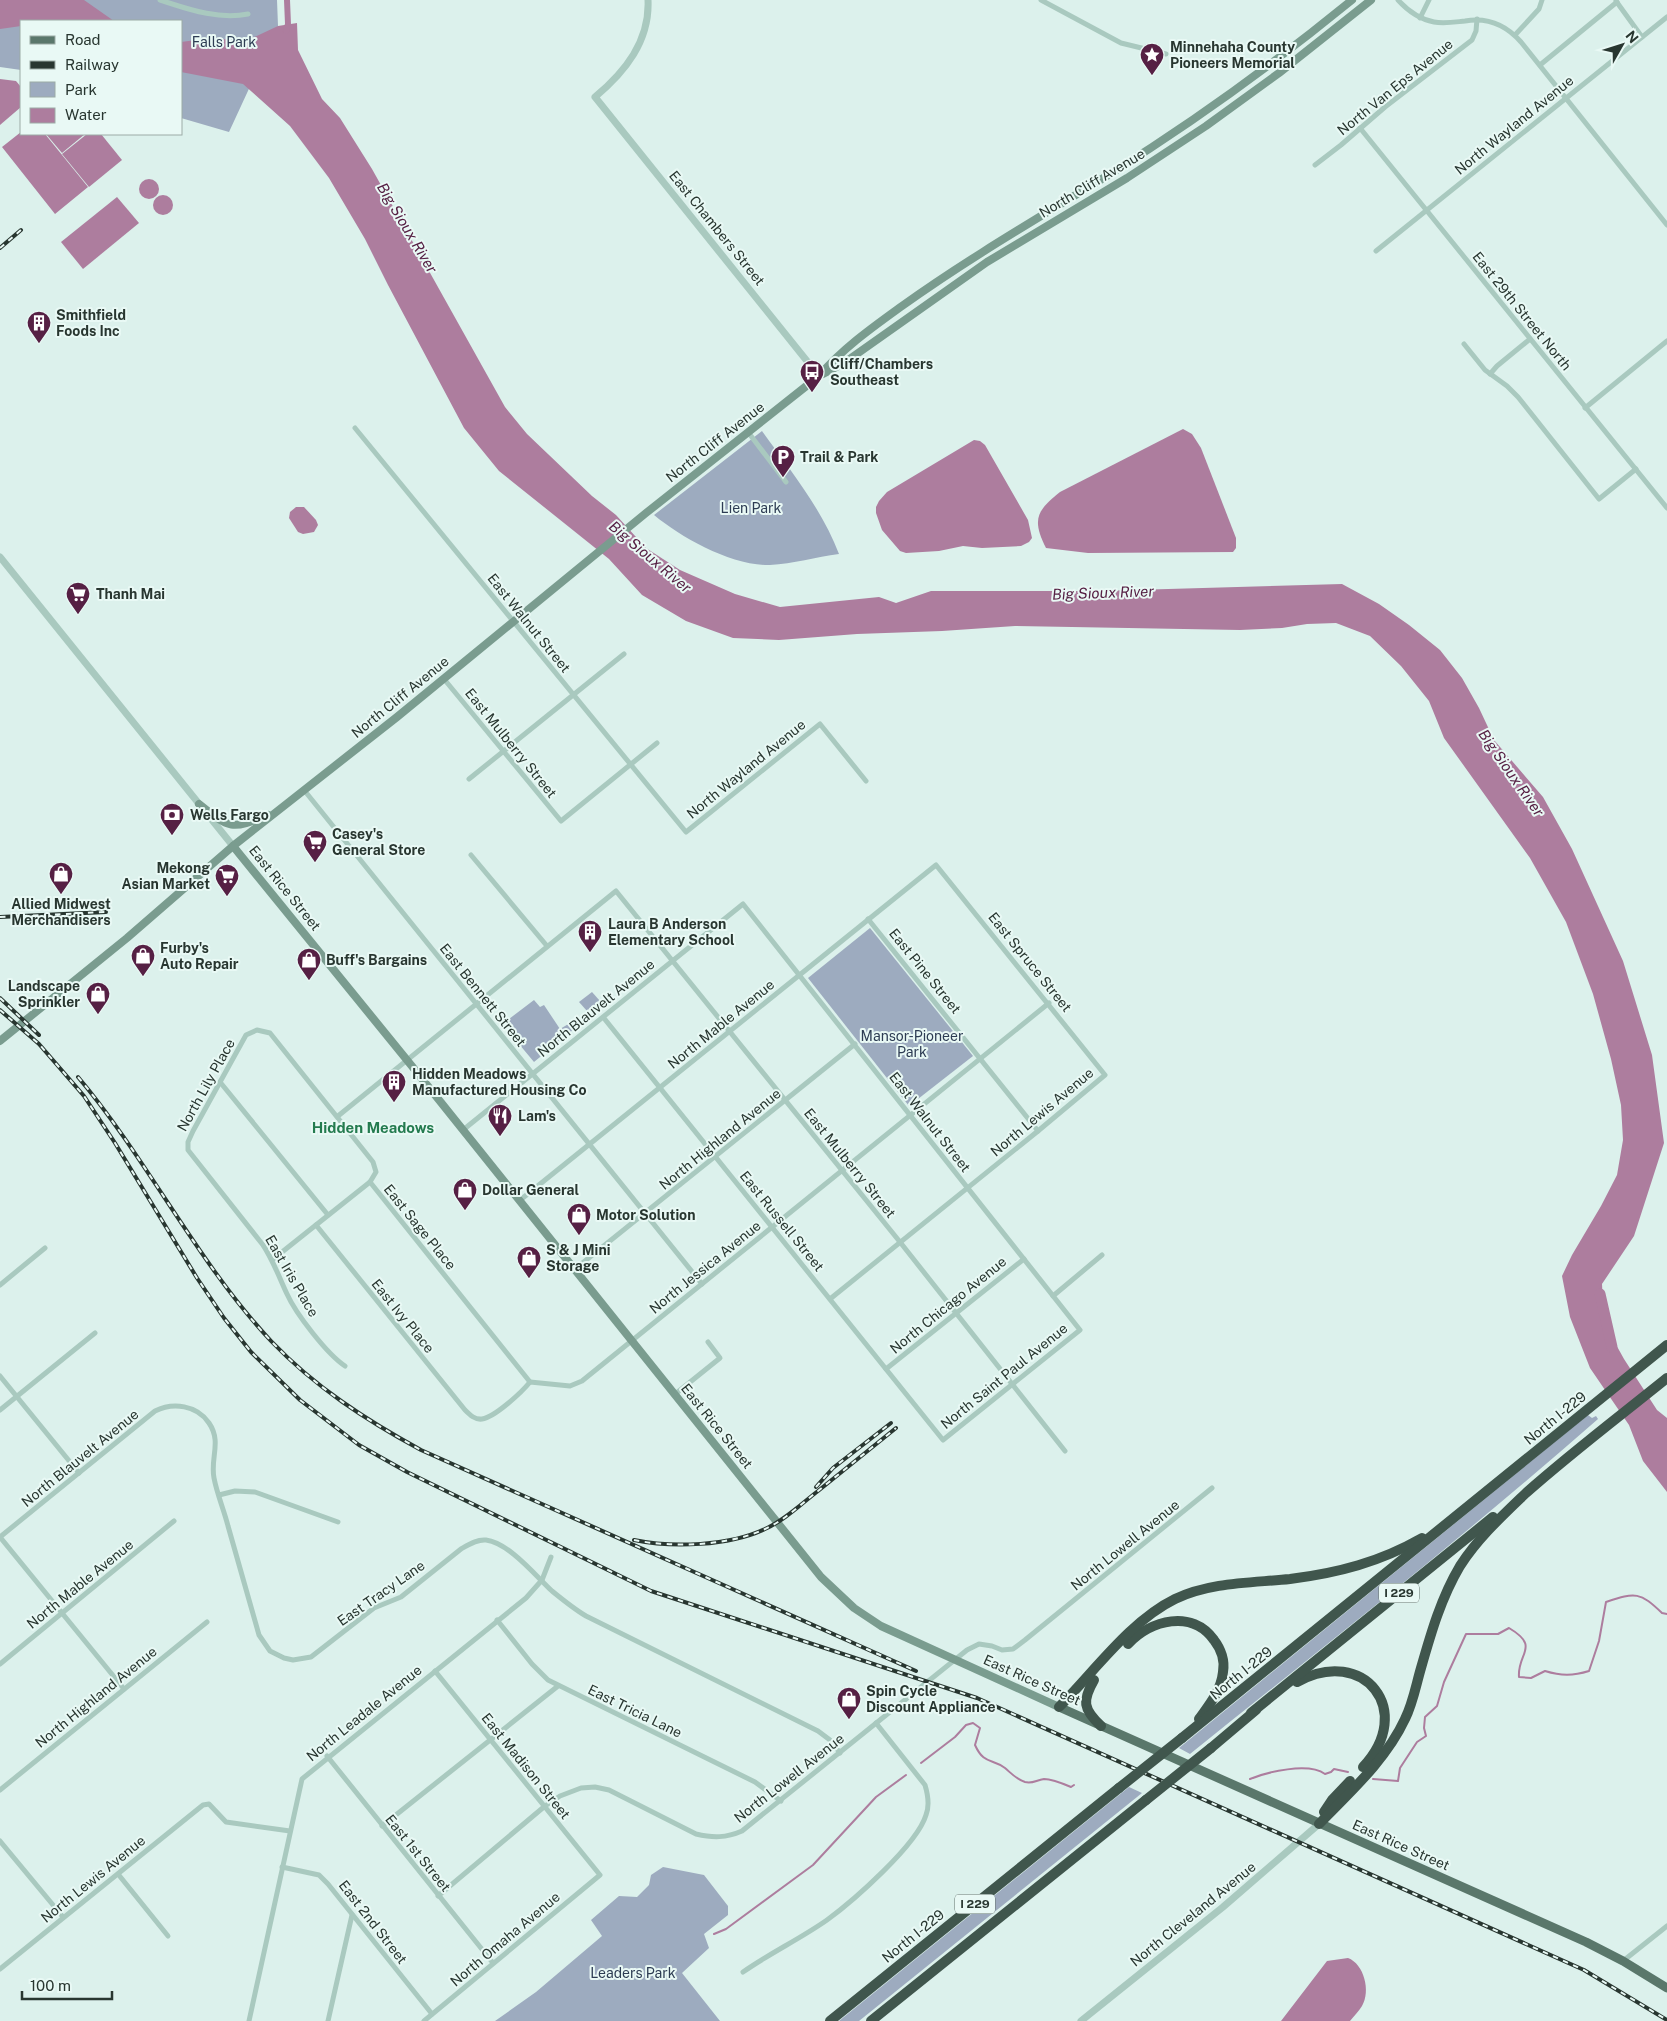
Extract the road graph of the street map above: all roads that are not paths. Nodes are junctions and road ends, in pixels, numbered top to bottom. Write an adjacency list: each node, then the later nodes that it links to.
1 (160, 0): 10 (street)
2 (648, 0): 28 (street, East Chambers Street)
3 (1041, 0): 16 (street)
4 (1352, 0): 28 (main road, North Cliff Avenue)
5 (1371, 0): 28 (main road, North Cliff Avenue)
6 (1398, 0): 12 (street)
7 (1429, 0): 12 (street)
8 (1542, 0): 14 (street)
9 (1616, 1): 15 (street); 17 (street)
10 (248, 14)
11 (1667, 17): 15 (street, North Wayland Avenue)
12 (1420, 18): 13 (street)
13 (1477, 19): 14 (street); 19 (street, North Van Eps Avenue)
14 (1515, 35): 17 (street)
15 (1642, 37): 18 (street, North Wayland Avenue)
16 (1166, 54)
17 (1540, 66): 18 (street)
18 (1566, 98): 21 (street, North Wayland Avenue); 22 (street)
19 (1360, 128): 20 (street, North Van Eps Avenue); 21 (street, East 29th Street North)
20 (1315, 165)
21 (1427, 210): 23 (street, North Wayland Avenue); 24 (street, East 29th Street North)
22 (1667, 226)
23 (1376, 251)
24 (1530, 339): 27 (street); 29 (street, East 29th Street North)
25 (1667, 341): 29 (street)
26 (1464, 344): 27 (street)
27 (1490, 374): 32 (street)
28 (819, 376): 31 (main road, North Cliff Avenue)
29 (1585, 408): 32 (street, East 29th Street North)
30 (355, 428): 36 (street, East Walnut Street)
31 (748, 432): 33 (street); 36 (main road, North Cliff Avenue)
32 (1636, 469): 34 (street, East 29th Street North)
33 (786, 482)
34 (1667, 508)
35 (0, 557): 46 (street, East Rice Street)
36 (513, 622): 38 (main road, North Cliff Avenue); 39 (street, East Walnut Street)
37 (624, 654): 39 (street)
38 (444, 679): 41 (street, East Mulberry Street); 45 (main road, North Cliff Avenue)
39 (574, 695): 41 (street); 42 (street, East Walnut Street)
40 (657, 743): 42 (street)
41 (503, 751): 42 (street, East Mulberry Street); 43 (street)
42 (630, 765): 48 (street, East Walnut Street)
43 (469, 779)
44 (866, 781): 48 (street, North Wayland Avenue)
45 (304, 790): 47 (main road, North Cliff Avenue); 58 (street, East Bennett Street)
46 (199, 804): 47 (main road); 49 (street, East Rice Street)
47 (276, 811): 49 (main road, North Cliff Avenue)
48 (686, 832)
49 (233, 846): 62 (main road, North Cliff Avenue); 65 (main road, East Rice Street)
50 (471, 855): 54 (street)
51 (936, 864): 53 (street, North Mable Avenue); 57 (street, East Spruce Street)
52 (744, 904): 55 (street, North Blauvelt Avenue); 56 (street, East Walnut Street)
53 (868, 919): 56 (street, North Mable Avenue); 64 (street, East Pine Street)
54 (547, 946): 55 (street, East Mulberry Street); 58 (street)
55 (672, 961): 59 (street, North Blauvelt Avenue); 60 (street, East Mulberry Street)
56 (800, 974): 60 (street, North Mable Avenue); 63 (street, East Walnut Street)
57 (1048, 1002): 64 (street, North Jessica Avenue); 67 (street, East Spruce Street)
58 (477, 1005): 65 (street); 66 (street, East Bennett Street)
59 (603, 1017): 66 (street, North Blauvelt Avenue); 69 (street, East Russell Street)
60 (728, 1032): 69 (street, North Mable Avenue); 70 (street, East Mulberry Street)
61 (246, 1035): 68 (street, North Lily Place); 72 (street, East Sage Place)
62 (0, 1041)
63 (855, 1044): 70 (street, North Highland Avenue); 71 (street, East Walnut Street)
64 (981, 1058): 71 (street, North Jessica Avenue); 74 (street, East Pine Street)
65 (407, 1060): 72 (street); 73 (main road, East Rice Street)
66 (532, 1074): 73 (street, North Blauvelt Avenue); 75 (street, East Bennett Street)
67 (1105, 1075): 74 (street, North Lewis Avenue)
68 (220, 1082): 76 (street, North Lily Place); 83 (street)
69 (659, 1087): 75 (street, North Mable Avenue); 77 (street, East Russell Street)
70 (785, 1102): 77 (street, North Highland Avenue); 78 (street, East Mulberry Street)
71 (910, 1115): 78 (street, North Jessica Avenue); 80 (street, East Walnut Street)
72 (338, 1116): 79 (street, East Sage Place)
73 (463, 1130): 81 (main road, East Rice Street)
74 (1038, 1131): 80 (street, North Lewis Avenue)
75 (589, 1145): 81 (street, North Mable Avenue); 82 (street, East Bennett Street)
76 (187, 1146): 90 (street, East Iris Place)
77 (716, 1157): 82 (street, North Highland Avenue); 85 (street, East Russell Street)
78 (842, 1171): 85 (street, North Jessica Avenue); 86 (street, East Mulberry Street)
79 (370, 1182): 83 (street); 106 (street, East Sage Place)
80 (968, 1188): 86 (street, North Lewis Avenue); 89 (street, East Walnut Street)
81 (519, 1201): 91 (main road, East Rice Street)
82 (645, 1214): 91 (street, North Highland Avenue); 93 (street, East Bennett Street)
83 (328, 1215): 84 (street)
84 (316, 1226): 90 (street); 106 (street, East Ivy Place)
85 (772, 1227): 93 (street, North Jessica Avenue); 95 (street, East Russell Street)
86 (900, 1242): 95 (street, North Lewis Avenue); 96 (street, East Mulberry Street)
87 (45, 1248): 92 (street)
88 (1102, 1255): 94 (street)
89 (1024, 1259): 94 (street, East Walnut Street); 96 (street, North Chicago Avenue)
90 (272, 1260): 102 (street, East Iris Place)
91 (575, 1269): 99 (main road, East Rice Street)
92 (0, 1284)
93 (702, 1284): 99 (street, North Jessica Avenue)
94 (1053, 1296): 97 (street, East Walnut Street)
95 (830, 1299): 103 (street, East Russell Street)
96 (955, 1314): 103 (street, North Chicago Avenue); 107 (street, East Mulberry Street)
97 (1080, 1330): 107 (street, North Saint Paul Avenue)
98 (95, 1333): 109 (street)
99 (632, 1341): 106 (street, North Jessica Avenue); 108 (main road, East Rice Street)
100 (708, 1342): 108 (street)
101 (1667, 1345): 118 (highway, North I-229 / I 229)
102 (346, 1366)
103 (886, 1369): 112 (street, East Russell Street)
104 (0, 1376): 109 (street)
105 (1667, 1378): 115 (highway, I 229)
106 (530, 1382)
107 (1012, 1385): 112 (street, North Saint Paul Avenue); 113 (street, East Mulberry Street)
108 (674, 1395): 127 (main road, East Rice Street)
109 (17, 1397): 110 (street); 114 (street)
110 (0, 1410)
111 (150, 1415): 114 (street, North Blauvelt Avenue); 117 (street, East Tracy Lane)
112 (943, 1440)
113 (1065, 1451)
114 (78, 1473): 121 (street, North Blauvelt Avenue)
115 (1547, 1474): 134 (highway, I 229); 144 (highway)
116 (1212, 1488): 127 (street, North Lowell Avenue)
117 (219, 1494): 120 (street); 123 (street, East Tracy Lane)
118 (1476, 1499): 133 (highway); 137 (highway, North I-229 / I 229)
119 (174, 1521): 124 (street, North Mable Avenue)
120 (338, 1522)
121 (0, 1537): 124 (street)
122 (551, 1557): 123 (street, North Leadale Avenue)
123 (542, 1580): 125 (street, North Leadale Avenue); 139 (street, East Tracy Lane)
124 (62, 1613): 128 (street, North Mable Avenue); 132 (street)
125 (497, 1620): 129 (street, North Leadale Avenue); 131 (street, East Tricia Lane)
126 (207, 1622): 132 (street, North Highland Avenue)
127 (954, 1660): 133 (main road, East Rice Street); 135 (street, North Lowell Avenue)
128 (0, 1664)
129 (435, 1670): 138 (street, East Madison Street); 140 (street, North Leadale Avenue)
130 (1094, 1680): 133 (highway); 136 (highway); 137 (highway)
131 (558, 1686): 138 (street); 142 (street, East Tricia Lane)
132 (124, 1689): 141 (street, North Highland Avenue)
133 (1062, 1709): 136 (main road, East Rice Street)
134 (1251, 1713): 144 (highway); 166 (highway, I 229, bridge)
135 (876, 1723): 139 (street, North Lowell Avenue); 159 (street)
136 (1100, 1726): 144 (main road, East Rice Street)
137 (1186, 1735): 165 (highway, North I-229 / I 229, bridge)
138 (490, 1739): 143 (street, East Madison Street); 145 (street)
139 (840, 1752): 142 (street, North Lowell Avenue)
140 (327, 1756): 145 (street, East 1st Street); 146 (street, North Leadale Avenue)
141 (0, 1790)
142 (781, 1801): 143 (street, North Lowell Avenue)
143 (545, 1806): 150 (street, East Madison Street); 151 (street)
144 (1319, 1824): 156 (main road, East Rice Street); 167 (street, North Cleveland Avenue)
145 (382, 1826): 151 (street, East 1st Street)
146 (290, 1831): 148 (street, North Leadale Avenue); 149 (street, North Lewis Avenue)
147 (0, 1841): 153 (street)
148 (282, 1867): 152 (street, East 2nd Street); 162 (street, North Leadale Avenue)
149 (118, 1874): 153 (street, North Lewis Avenue); 155 (street)
150 (600, 1875): 157 (street, North Omaha Avenue)
151 (438, 1896): 157 (street, East 1st Street)
152 (352, 1915): 161 (street, East 2nd Street); 163 (street)
153 (63, 1917): 158 (street, North Lewis Avenue)
154 (1667, 1926): 156 (street)
155 (168, 1936)
156 (1623, 1961): 160 (main road, East Rice Street)
157 (493, 1963): 161 (street, North Omaha Avenue)
158 (0, 1969)
159 (743, 1972)
160 (1667, 1988)
161 (432, 2014): 164 (street, North Omaha Avenue)
162 (249, 2021)
163 (328, 2021)
164 (424, 2021)
165 (830, 2021)
166 (871, 2021)
167 (1082, 2021)

